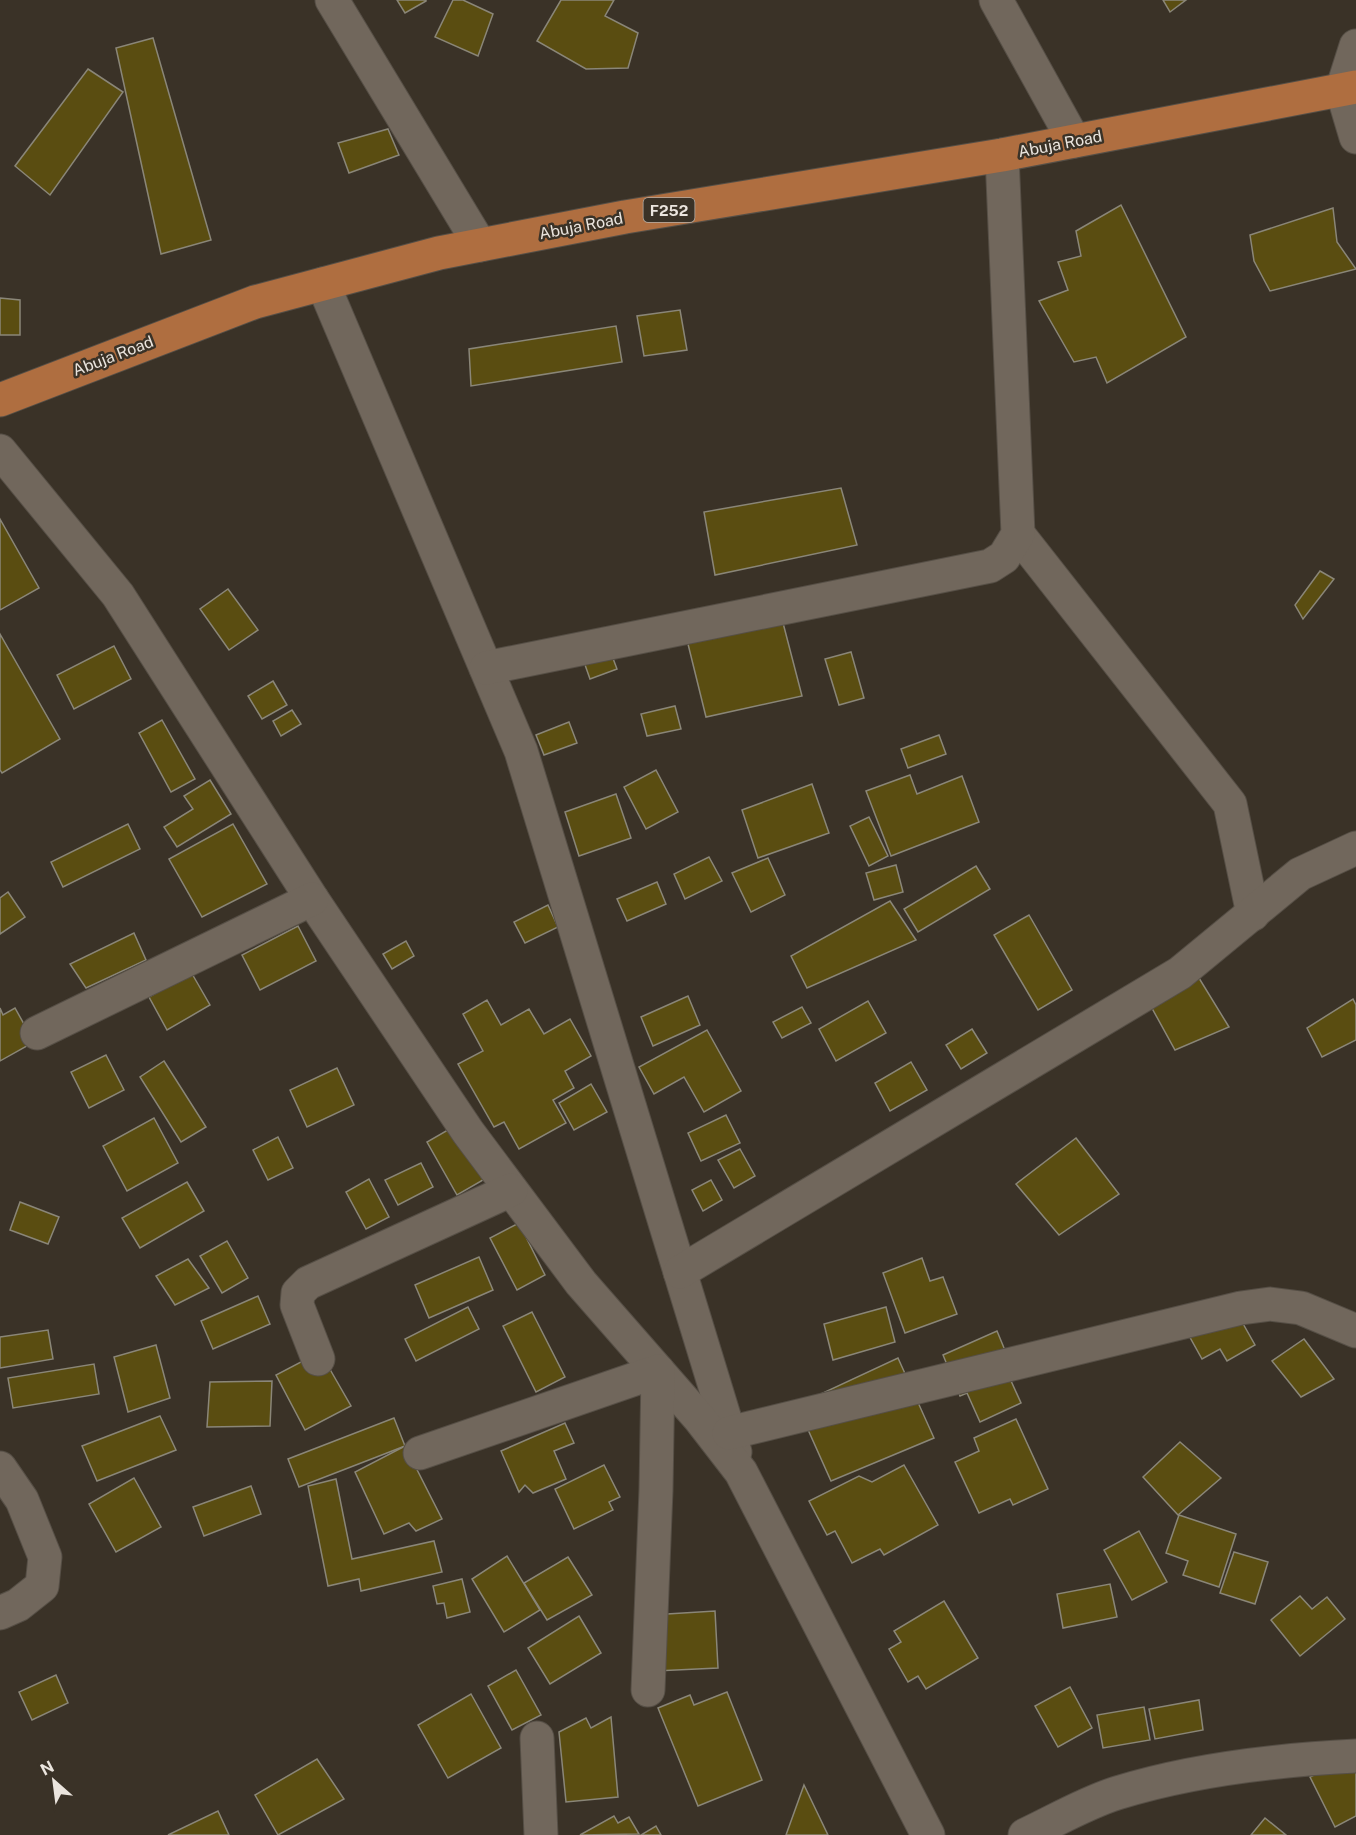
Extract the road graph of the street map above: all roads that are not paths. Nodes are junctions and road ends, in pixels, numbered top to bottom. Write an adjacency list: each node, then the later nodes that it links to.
1 (332, 0): 8 (street)
2 (996, 0): 6 (street)
3 (1356, 46): 4 (street)
4 (1349, 88): 5 (street); 6 (main road, Abuja Road / F252)
5 (1356, 137)
6 (1074, 141): 7 (main road, Abuja Road / F252)
7 (1002, 155): 8 (main road, Abuja Road / F252); 12 (street)
8 (480, 245): 9 (main road, Abuja Road / F252)
9 (323, 284): 10 (main road, Abuja Road / F252); 13 (street)
10 (0, 400)
11 (0, 451): 15 (street)
12 (1018, 534): 13 (street); 16 (street)
13 (486, 668): 19 (street)
14 (1356, 848): 16 (street)
15 (312, 899): 17 (street); 18 (street)
16 (1253, 914): 19 (street)
17 (37, 1033)
18 (512, 1190): 21 (street); 22 (street)
19 (680, 1272): 23 (street)
20 (1356, 1331): 23 (street)
21 (318, 1359)
22 (658, 1371): 24 (street); 26 (street); 28 (street)
23 (729, 1433): 26 (street)
24 (420, 1453)
25 (0, 1468): 27 (street)
26 (741, 1472): 32 (street)
27 (0, 1613)
28 (648, 1690)
29 (537, 1738): 31 (street)
30 (1356, 1756): 33 (street)
31 (541, 1835)
32 (928, 1835)
33 (1025, 1835)

